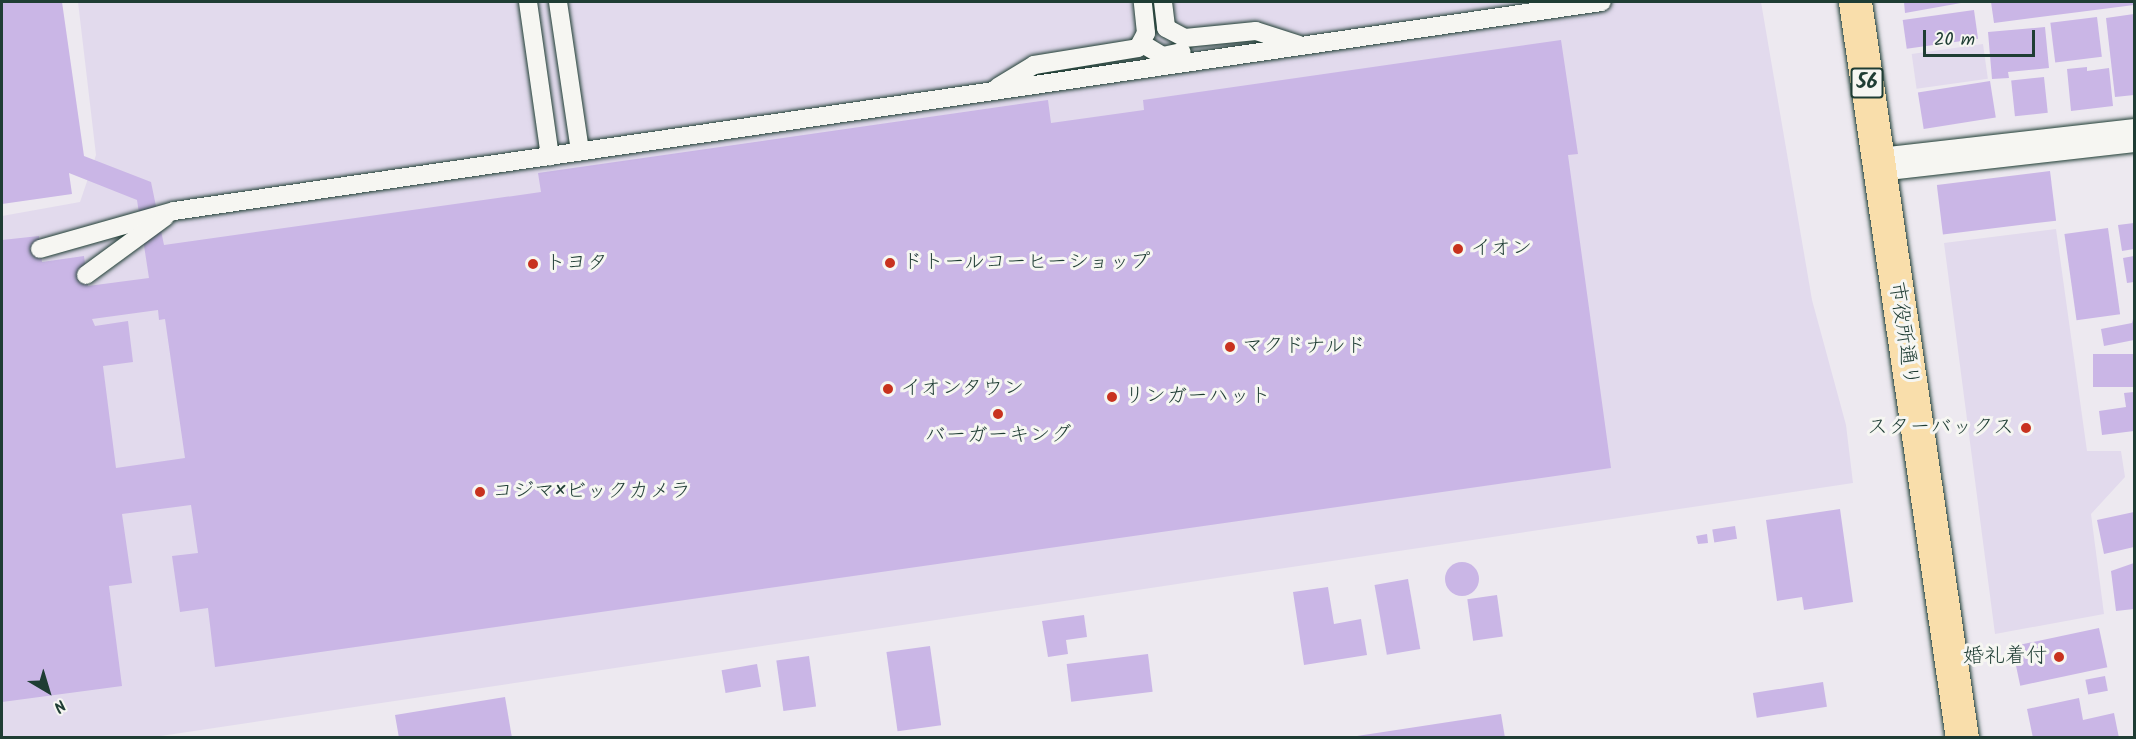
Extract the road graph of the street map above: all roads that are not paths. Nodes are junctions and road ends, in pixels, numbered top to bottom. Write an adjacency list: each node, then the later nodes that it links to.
1 (528, 2): 13 (lane)
2 (558, 2): 12 (lane)
3 (1143, 2): 7 (lane)
4 (1163, 2): 8 (lane)
5 (1602, 2): 8 (lane)
6 (1855, 2): 14 (main road, 市役所通り / 56)
7 (1141, 43): 9 (lane); 10 (lane)
8 (1301, 46): 9 (lane)
9 (1261, 51): 10 (lane)
10 (991, 91): 12 (lane)
11 (2134, 135): 14 (street)
12 (580, 151): 13 (lane)
13 (550, 156): 15 (lane)
14 (1879, 164): 18 (main road, 市役所通り / 56)
15 (174, 210): 16 (lane); 17 (lane)
16 (40, 249)
17 (86, 275)
18 (1962, 738)

